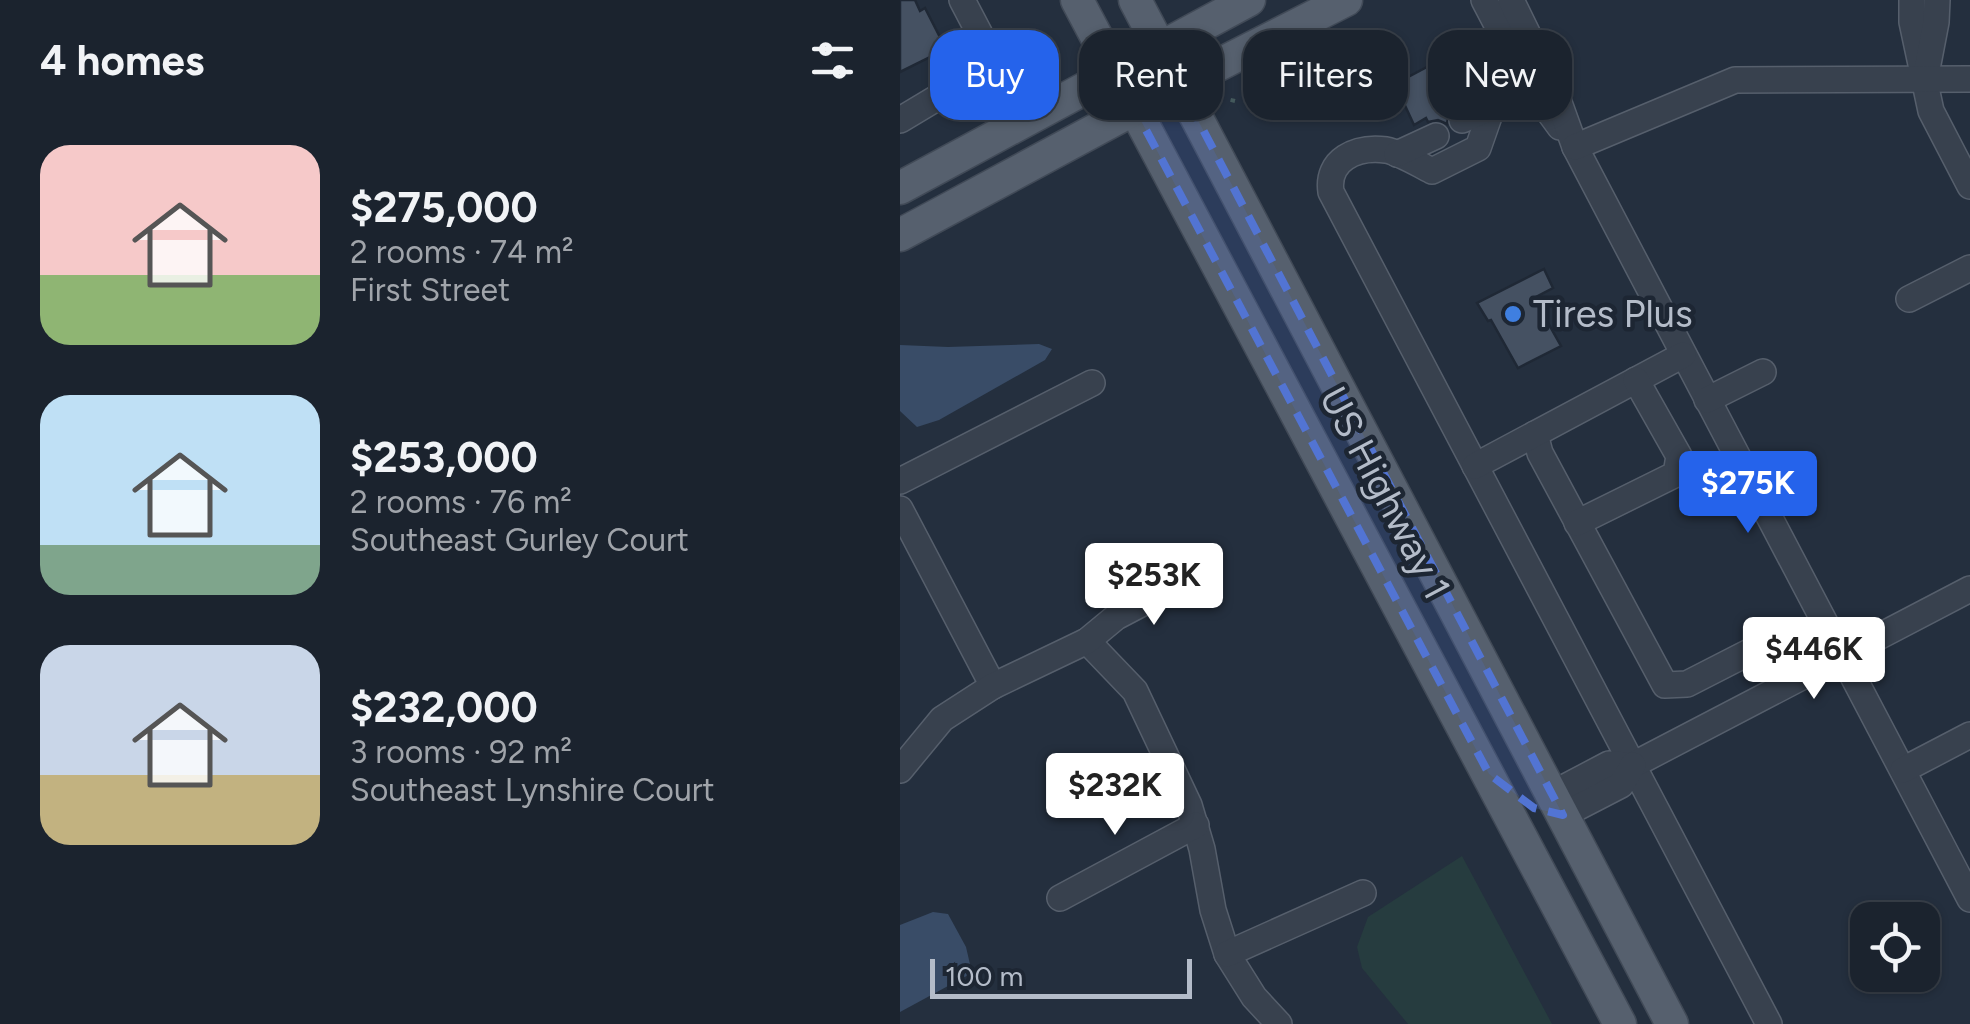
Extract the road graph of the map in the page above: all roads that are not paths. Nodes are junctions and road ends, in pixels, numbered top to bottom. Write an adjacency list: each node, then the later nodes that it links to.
1 (962, 0): 18 (street)
2 (1078, 0): 10 (main road, US Highway 1)
3 (1135, 0): 11 (main road, US Highway 1)
4 (1248, 0): 12 (main road)
5 (1346, 0): 14 (main road)
6 (1484, 0): 13 (street)
7 (1511, 0): 25 (street)
8 (1912, 0): 15 (street)
9 (1937, 0): 15 (street)
10 (1093, 30)
11 (1151, 30)
12 (1190, 30)
13 (1500, 30)
14 (1223, 72)
15 (1924, 78): 16 (street); 25 (street); 27 (street)
16 (1970, 79)
17 (1079, 89): 28 (main road)
18 (900, 120)
19 (1116, 120): 29 (main road)
20 (1140, 120): 52 (main road, US Highway 1)
21 (1209, 120): 53 (main road, US Highway 1)
22 (1488, 120): 26 (street)
23 (1555, 120): 25 (street)
24 (1436, 136): 26 (street)
25 (1575, 147): 32 (street)
26 (1392, 152): 38 (street)
27 (1970, 186)
28 (900, 188)
29 (900, 235)
30 (1970, 268): 31 (street)
31 (1909, 299)
32 (1683, 355): 34 (street); 36 (street)
33 (1763, 372): 36 (street)
34 (1636, 380): 37 (street); 41 (street)
35 (1092, 383): 39 (street)
36 (1707, 400): 46 (street)
37 (1535, 434): 38 (street); 41 (street)
38 (1475, 466): 49 (street)
39 (900, 481)
40 (900, 509): 47 (street)
41 (1577, 524): 45 (street)
42 (1196, 576): 44 (street)
43 (1970, 590): 46 (street)
44 (1087, 640): 47 (street); 54 (street)
45 (1770, 641)
46 (1844, 655): 49 (street); 51 (street)
47 (992, 686): 50 (street)
48 (1970, 735): 51 (street)
49 (1633, 765): 53 (street); 62 (street)
50 (900, 770)
51 (1903, 770): 57 (street)
52 (1490, 774): 53 (main road); 60 (main road, US Highway 1)
53 (1557, 805): 61 (main road, US Highway 1)
54 (1196, 825): 56 (street); 58 (street)
55 (1363, 893): 58 (street)
56 (1060, 898)
57 (1970, 899)
58 (1226, 954): 59 (street)
59 (1279, 1024)
60 (1620, 1024)
61 (1672, 1024)
62 (1769, 1024)

